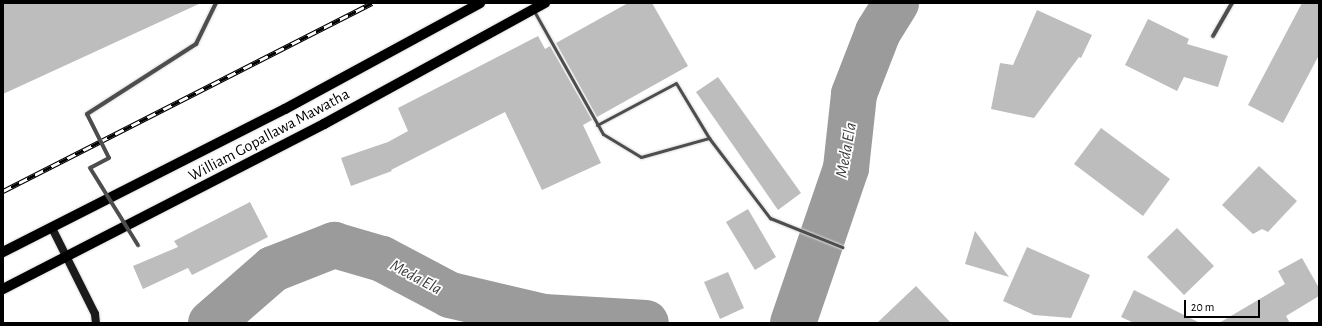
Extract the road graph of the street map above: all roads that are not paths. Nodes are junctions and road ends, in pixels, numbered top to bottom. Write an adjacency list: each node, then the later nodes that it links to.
1 (216, 3): 10 (street, bridge)
2 (480, 3): 9 (main road, William Gopallawa Mawatha)
3 (545, 3): 5 (main road, William Gopallawa Mawatha)
4 (1232, 3): 6 (street)
5 (533, 10): 7 (lane); 13 (main road, William Gopallawa Mawatha)
6 (1213, 36)
7 (597, 125): 8 (lane); 8 (lane)
8 (709, 138): 11 (lane)
9 (52, 228): 12 (main road, William Gopallawa Mawatha); 13 (street)
10 (138, 245)
11 (842, 247)
12 (3, 252)
13 (66, 257): 14 (main road, William Gopallawa Mawatha); 15 (street)
14 (3, 289)
15 (96, 323)

